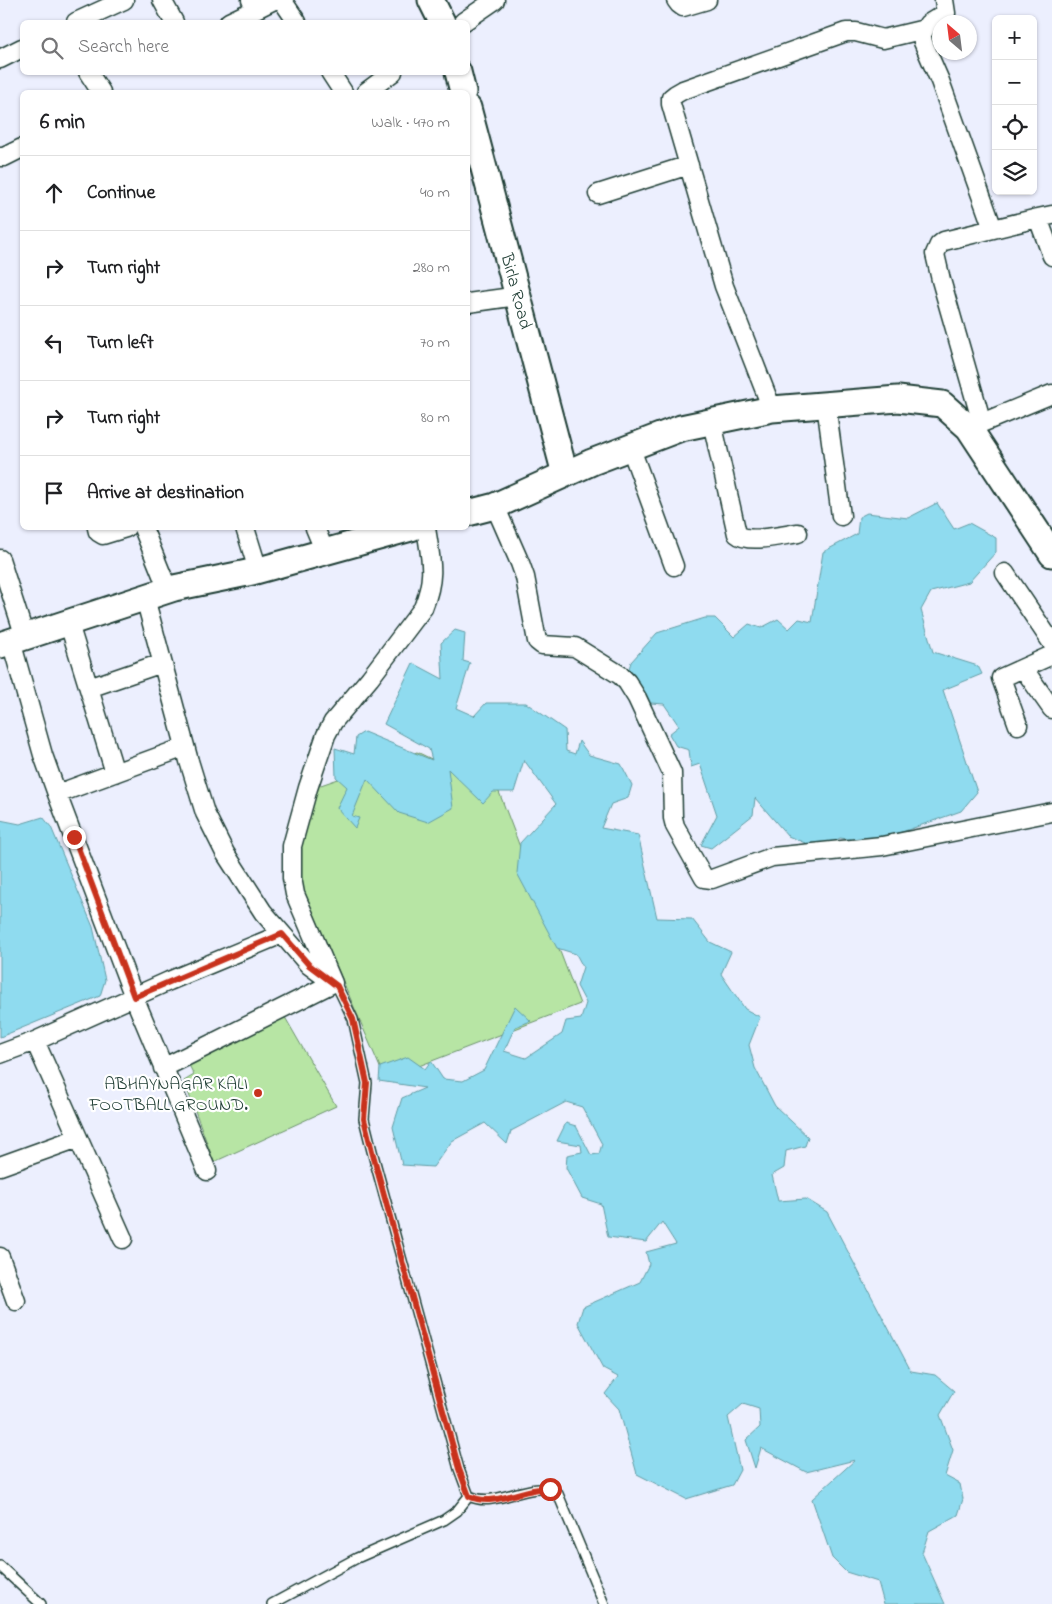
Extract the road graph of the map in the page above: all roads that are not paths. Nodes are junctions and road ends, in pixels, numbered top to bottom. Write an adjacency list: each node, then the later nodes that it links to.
1 (124, 0): 11 (street)
2 (162, 0): 12 (street)
3 (274, 0): 10 (street)
4 (282, 0): 14 (street)
5 (431, 0): 15 (main road)
6 (495, 0): 16 (street)
7 (676, 0): 8 (street)
8 (707, 0)
9 (944, 0): 17 (street)
10 (253, 4): 13 (street)
11 (80, 20)
12 (173, 20)
13 (232, 20)
14 (295, 20)
15 (441, 20)
16 (466, 20)
17 (924, 29): 31 (street); 34 (street)
18 (20, 49): 19 (street)
19 (0, 59)
20 (90, 75): 24 (street)
21 (332, 75): 25 (street)
22 (390, 75): 26 (street)
23 (459, 75): 27 (main road)
24 (100, 90)
25 (342, 90)
26 (369, 90)
27 (462, 90)
28 (470, 116): 36 (main road, Birla Road)
29 (20, 149): 30 (street)
30 (0, 156)
31 (689, 165): 32 (street); 40 (street)
32 (598, 194)
33 (1045, 216): 34 (street); 35 (street)
34 (993, 229): 42 (street)
35 (1052, 256)
36 (518, 296): 37 (street); 44 (main road, Birla Road)
37 (470, 303)
38 (1052, 394): 42 (street)
39 (826, 404): 40 (main road); 42 (main road); 47 (street)
40 (772, 409): 41 (main road)
41 (712, 422): 43 (main road); 55 (street)
42 (975, 425): 57 (main road)
43 (630, 446): 44 (main road); 59 (street)
44 (565, 474): 45 (main road)
45 (495, 506): 46 (main road); 76 (street)
46 (470, 512)
47 (841, 516)
48 (98, 530): 49 (street)
49 (120, 530)
50 (144, 530): 62 (street)
51 (247, 530): 60 (street)
52 (315, 530): 56 (street)
53 (397, 530): 56 (main road)
54 (426, 530): 78 (street)
55 (798, 533)
56 (325, 552): 60 (main road)
57 (1052, 554)
58 (0, 559): 65 (street)
59 (674, 566)
60 (258, 570): 62 (main road)
61 (1005, 573): 66 (street)
62 (168, 590): 63 (main road)
63 (144, 598): 64 (main road); 68 (street)
64 (69, 624): 65 (main road); 70 (street)
65 (12, 641): 75 (street)
66 (1052, 643)
67 (1052, 655): 69 (street)
68 (162, 663): 70 (street); 73 (street)
69 (1023, 668): 71 (street); 72 (street)
70 (89, 688): 74 (street)
71 (1052, 709)
72 (1018, 725)
73 (185, 747): 74 (street); 77 (street)
74 (115, 773): 75 (street)
75 (57, 794): 79 (street)
76 (1052, 812)
77 (282, 934): 78 (street); 79 (street)
78 (335, 984): 82 (street); 89 (lane)
79 (134, 997): 80 (street); 82 (street)
80 (35, 1041): 81 (street); 83 (street)
81 (0, 1054)
82 (163, 1068): 85 (street)
83 (78, 1138): 84 (street); 86 (street)
84 (0, 1166)
85 (207, 1171)
86 (123, 1239)
87 (0, 1256): 88 (street)
88 (16, 1300)
89 (469, 1496): 92 (lane); 93 (lane)
90 (0, 1566): 91 (lane)
91 (41, 1604)
92 (272, 1604)
93 (604, 1604)

